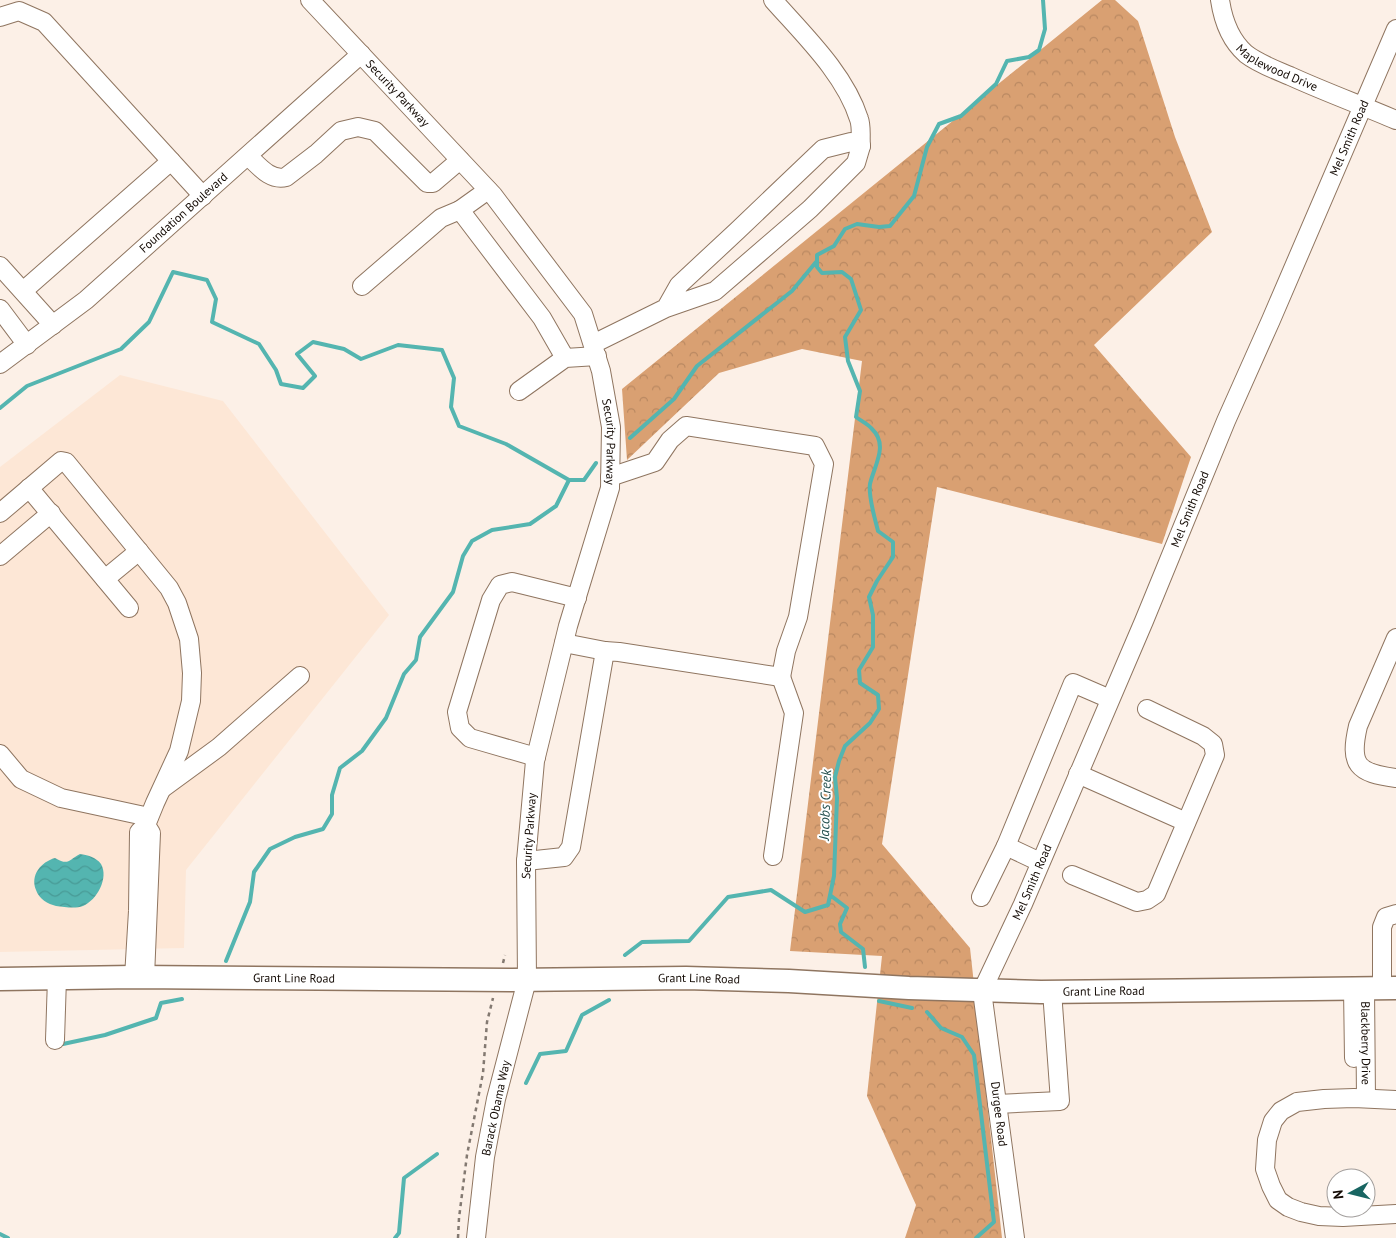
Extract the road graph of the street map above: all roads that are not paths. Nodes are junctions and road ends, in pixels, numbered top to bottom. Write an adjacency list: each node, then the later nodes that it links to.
1 (310, 0): 6 (street, Security Parkway)
2 (773, 0): 9 (street)
3 (1220, 0): 7 (street, Maplewood Drive)
4 (0, 17): 12 (street)
5 (1396, 29): 7 (street, Mel Smith Road)
6 (361, 54): 10 (street, Foundation Boulevard); 11 (street, Security Parkway)
7 (1362, 107): 8 (street, Maplewood Drive); 41 (street, Mel Smith Road)
8 (1396, 120)
9 (861, 146): 19 (street); 19 (street)
10 (248, 156): 11 (street); 14 (street, Foundation Boulevard)
11 (460, 160): 13 (street, Security Parkway)
12 (171, 161): 14 (street); 18 (street)
13 (488, 190): 15 (street); 23 (street, Security Parkway)
14 (203, 196): 21 (street, Foundation Boulevard)
15 (460, 210): 17 (street); 24 (street)
16 (0, 266): 18 (street)
17 (362, 286)
18 (23, 291): 21 (street)
19 (666, 308): 23 (street)
20 (0, 309): 22 (street)
21 (53, 325): 22 (street, Foundation Boulevard)
22 (26, 345): 25 (street, Foundation Boulevard)
23 (595, 350): 24 (street); 27 (street, Security Parkway)
24 (565, 358): 26 (street)
25 (0, 364)
26 (519, 391)
27 (610, 477): 34 (street, Security Parkway); 40 (street)
28 (29, 488): 29 (street); 30 (street); 31 (street)
29 (0, 512)
30 (51, 513): 32 (street); 33 (street)
31 (140, 552): 33 (street); 47 (street)
32 (0, 556)
33 (105, 579): 35 (street)
34 (577, 598): 37 (street, Security Parkway); 44 (street)
35 (129, 608)
36 (1396, 638): 46 (street)
37 (564, 643): 38 (street); 44 (street, Security Parkway)
38 (605, 652): 40 (street); 52 (street)
39 (300, 676): 47 (street)
40 (781, 677): 51 (street)
41 (1110, 699): 45 (street, Mel Smith Road); 50 (street)
42 (1147, 710): 49 (street)
43 (0, 754): 48 (street)
44 (536, 757): 52 (street, Security Parkway)
45 (1078, 774): 49 (street); 53 (street, Mel Smith Road)
46 (1396, 778)
47 (161, 790): 48 (street)
48 (148, 821): 57 (street)
49 (1186, 822): 54 (street)
50 (1006, 846): 53 (street); 55 (street)
51 (773, 856)
52 (526, 861): 60 (street, Security Parkway)
53 (1040, 862): 62 (street, Mel Smith Road)
54 (1072, 874)
55 (981, 897)
56 (1396, 914): 61 (street, Blackberry Drive)
57 (140, 977): 59 (main road, Grant Line Road); 60 (main road, Grant Line Road)
58 (0, 978): 59 (main road, Grant Line Road)
59 (56, 978): 64 (street)
60 (527, 980): 62 (main road, Grant Line Road); 69 (street, Barack Obama Way)
61 (1374, 988): 63 (main road, Grant Line Road); 65 (street, Blackberry Drive)
62 (982, 990): 63 (main road, Grant Line Road); 67 (street, Durgee Road)
63 (1052, 991): 67 (street)
64 (55, 1040)
65 (1360, 1098): 66 (street, Blackberry Drive); 68 (street, Blackberry Drive)
66 (1396, 1100)
67 (997, 1104): 70 (street, Durgee Road)
68 (1396, 1214)
69 (476, 1238)
70 (1015, 1238)

